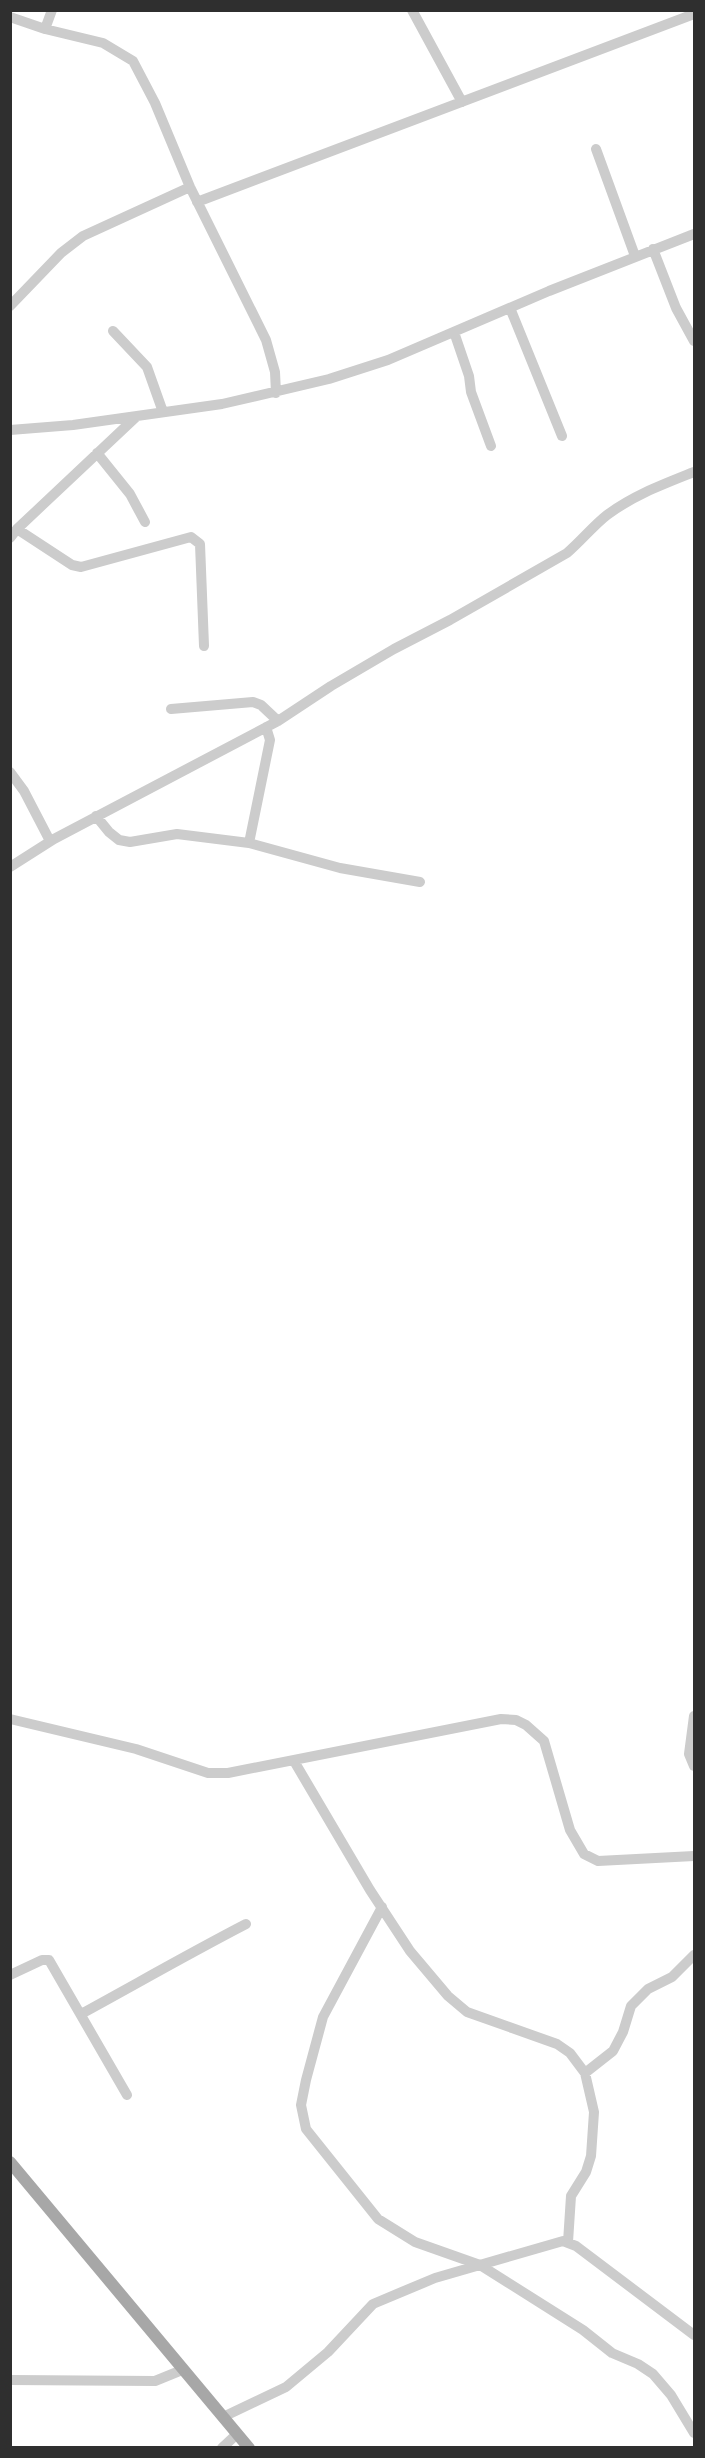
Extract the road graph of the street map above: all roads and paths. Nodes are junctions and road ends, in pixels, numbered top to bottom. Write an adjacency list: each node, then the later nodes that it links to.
1 (52, 10): 6 (street)
2 (412, 10): 7 (street)
3 (694, 14): 4 (street)
4 (677, 15): 7 (street)
5 (10, 17): 6 (street)
6 (45, 29): 9 (street)
7 (462, 102): 10 (street)
8 (596, 148): 13 (street)
9 (190, 187): 10 (street); 14 (street)
10 (197, 202): 19 (street)
11 (694, 234): 12 (street)
12 (653, 249): 13 (street); 18 (street)
13 (635, 256): 15 (street)
14 (10, 306)
15 (510, 308): 17 (street); 23 (street)
16 (114, 331): 20 (street)
17 (454, 332): 19 (street); 24 (street)
18 (694, 341)
19 (276, 393): 20 (street)
20 (163, 412): 21 (street)
21 (137, 416): 22 (street); 25 (street)
22 (10, 429)
23 (562, 436)
24 (491, 446)
25 (97, 453): 27 (street); 28 (street)
26 (694, 472): 31 (street)
27 (145, 522)
28 (14, 534): 29 (street)
29 (204, 646)
30 (171, 709): 31 (street)
31 (278, 721): 32 (street)
32 (267, 727): 34 (street); 36 (street)
33 (10, 772): 35 (street)
34 (96, 816): 35 (street); 36 (street)
35 (50, 841): 37 (street)
36 (249, 843): 38 (street)
37 (10, 867)
38 (420, 882)
39 (694, 1716): 42 (street)
40 (10, 1719): 41 (street)
41 (294, 1761): 43 (street); 44 (street)
42 (694, 1766)
43 (694, 1856)
44 (382, 1907): 49 (street); 53 (street)
45 (246, 1924): 48 (street)
46 (694, 1955): 49 (street)
47 (10, 1975): 48 (street)
48 (81, 2014): 50 (street)
49 (585, 2073): 52 (street)
50 (127, 2095)
51 (10, 2162): 55 (main road)
52 (568, 2242): 53 (street); 54 (street)
53 (480, 2265): 57 (street); 58 (street)
54 (694, 2335)
55 (182, 2370): 56 (street); 57 (main road)
56 (10, 2380)
57 (223, 2416): 59 (main road)
58 (694, 2433)
59 (237, 2434): 60 (street); 61 (main road)
60 (222, 2448)
61 (249, 2448)

